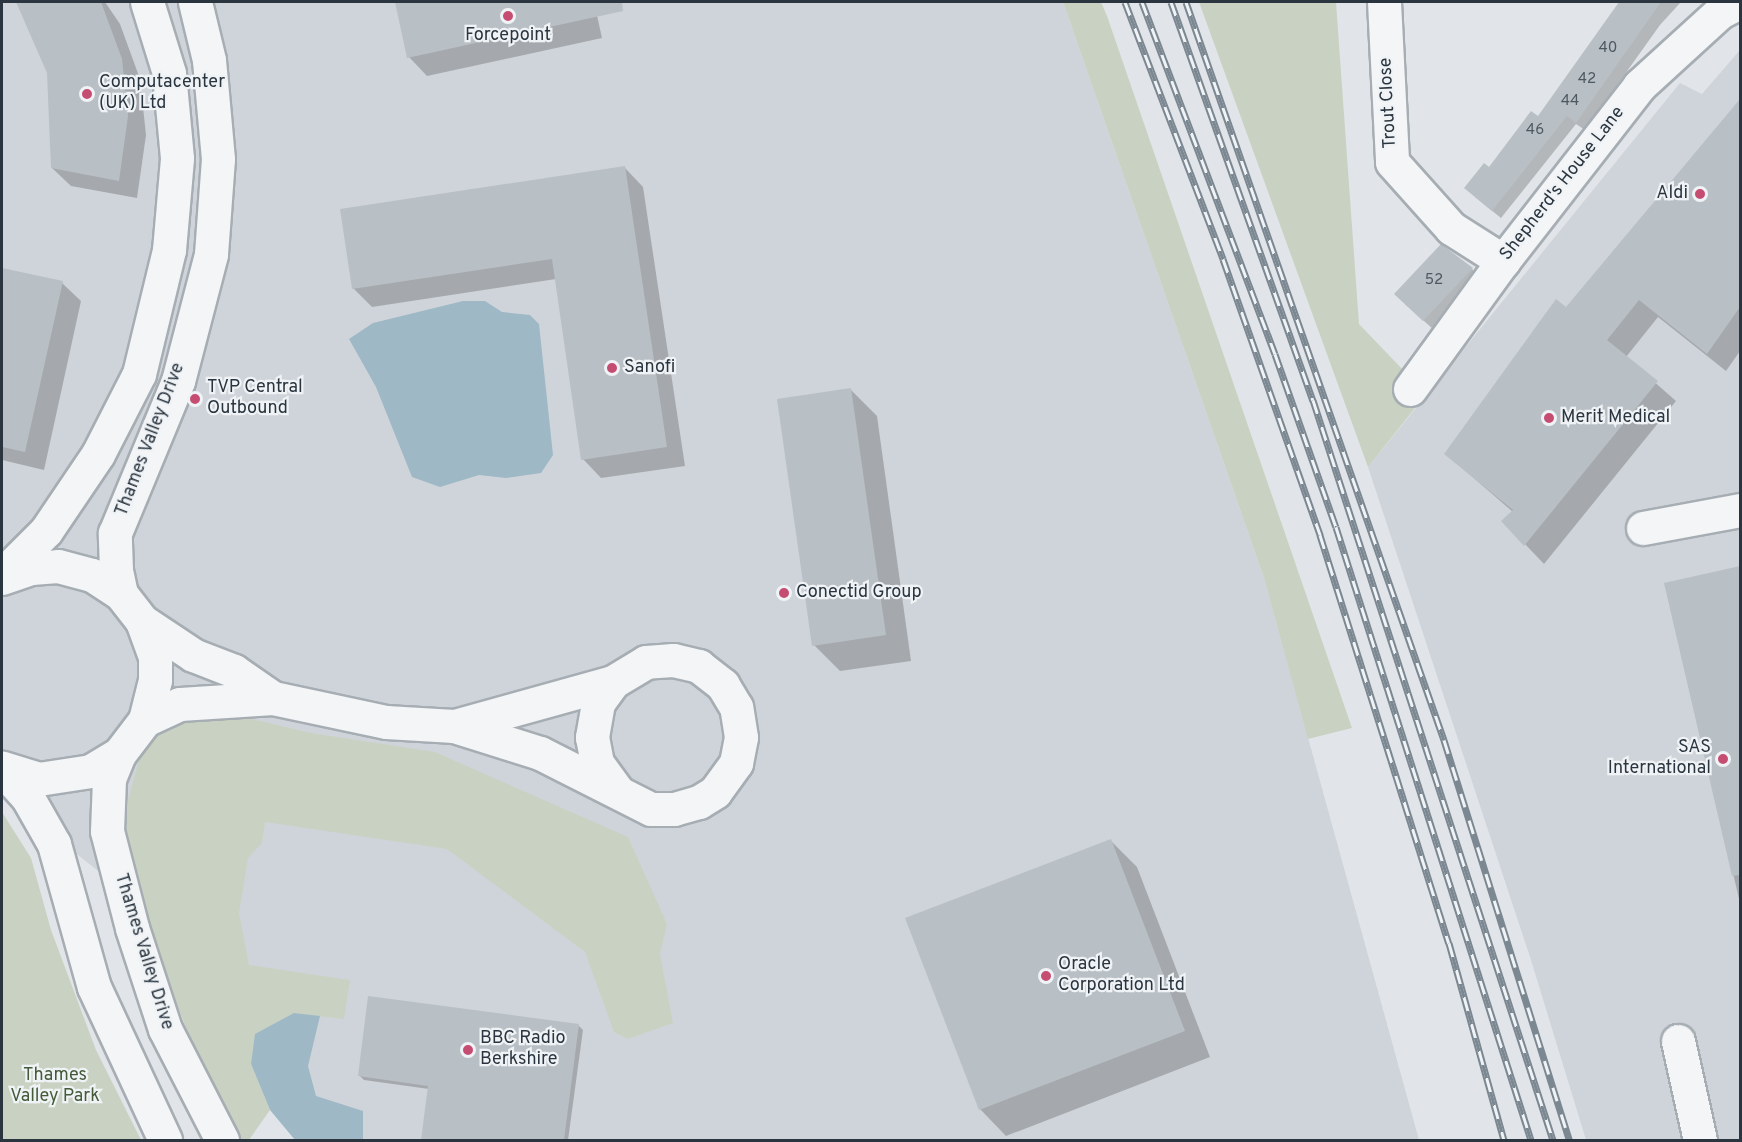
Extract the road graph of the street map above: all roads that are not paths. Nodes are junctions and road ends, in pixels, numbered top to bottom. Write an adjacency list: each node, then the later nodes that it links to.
1 (147, 2): 9 (street, Thames Valley Drive)
2 (195, 2): 10 (street, Thames Valley Drive)
3 (1384, 2): 5 (street, Trout Close)
4 (1740, 2): 5 (street, Shepherd's House Lane)
5 (1503, 261): 6 (street, Shepherd's House Lane)
6 (1410, 389)
7 (1740, 510): 8 (street)
8 (1643, 528)
9 (2, 577): 10 (street)
10 (121, 594): 11 (street)
11 (142, 621): 13 (street); 14 (street)
12 (613, 682): 15 (street); 18 (street); 18 (street)
13 (273, 698): 14 (street); 15 (street)
14 (145, 720): 16 (street)
15 (454, 726): 18 (street)
16 (119, 754): 17 (street); 21 (street, Thames Valley Drive)
17 (2, 769): 20 (street)
18 (617, 791)
19 (1678, 1041): 22 (street)
20 (165, 1140)
21 (222, 1140)
22 (1701, 1140)

